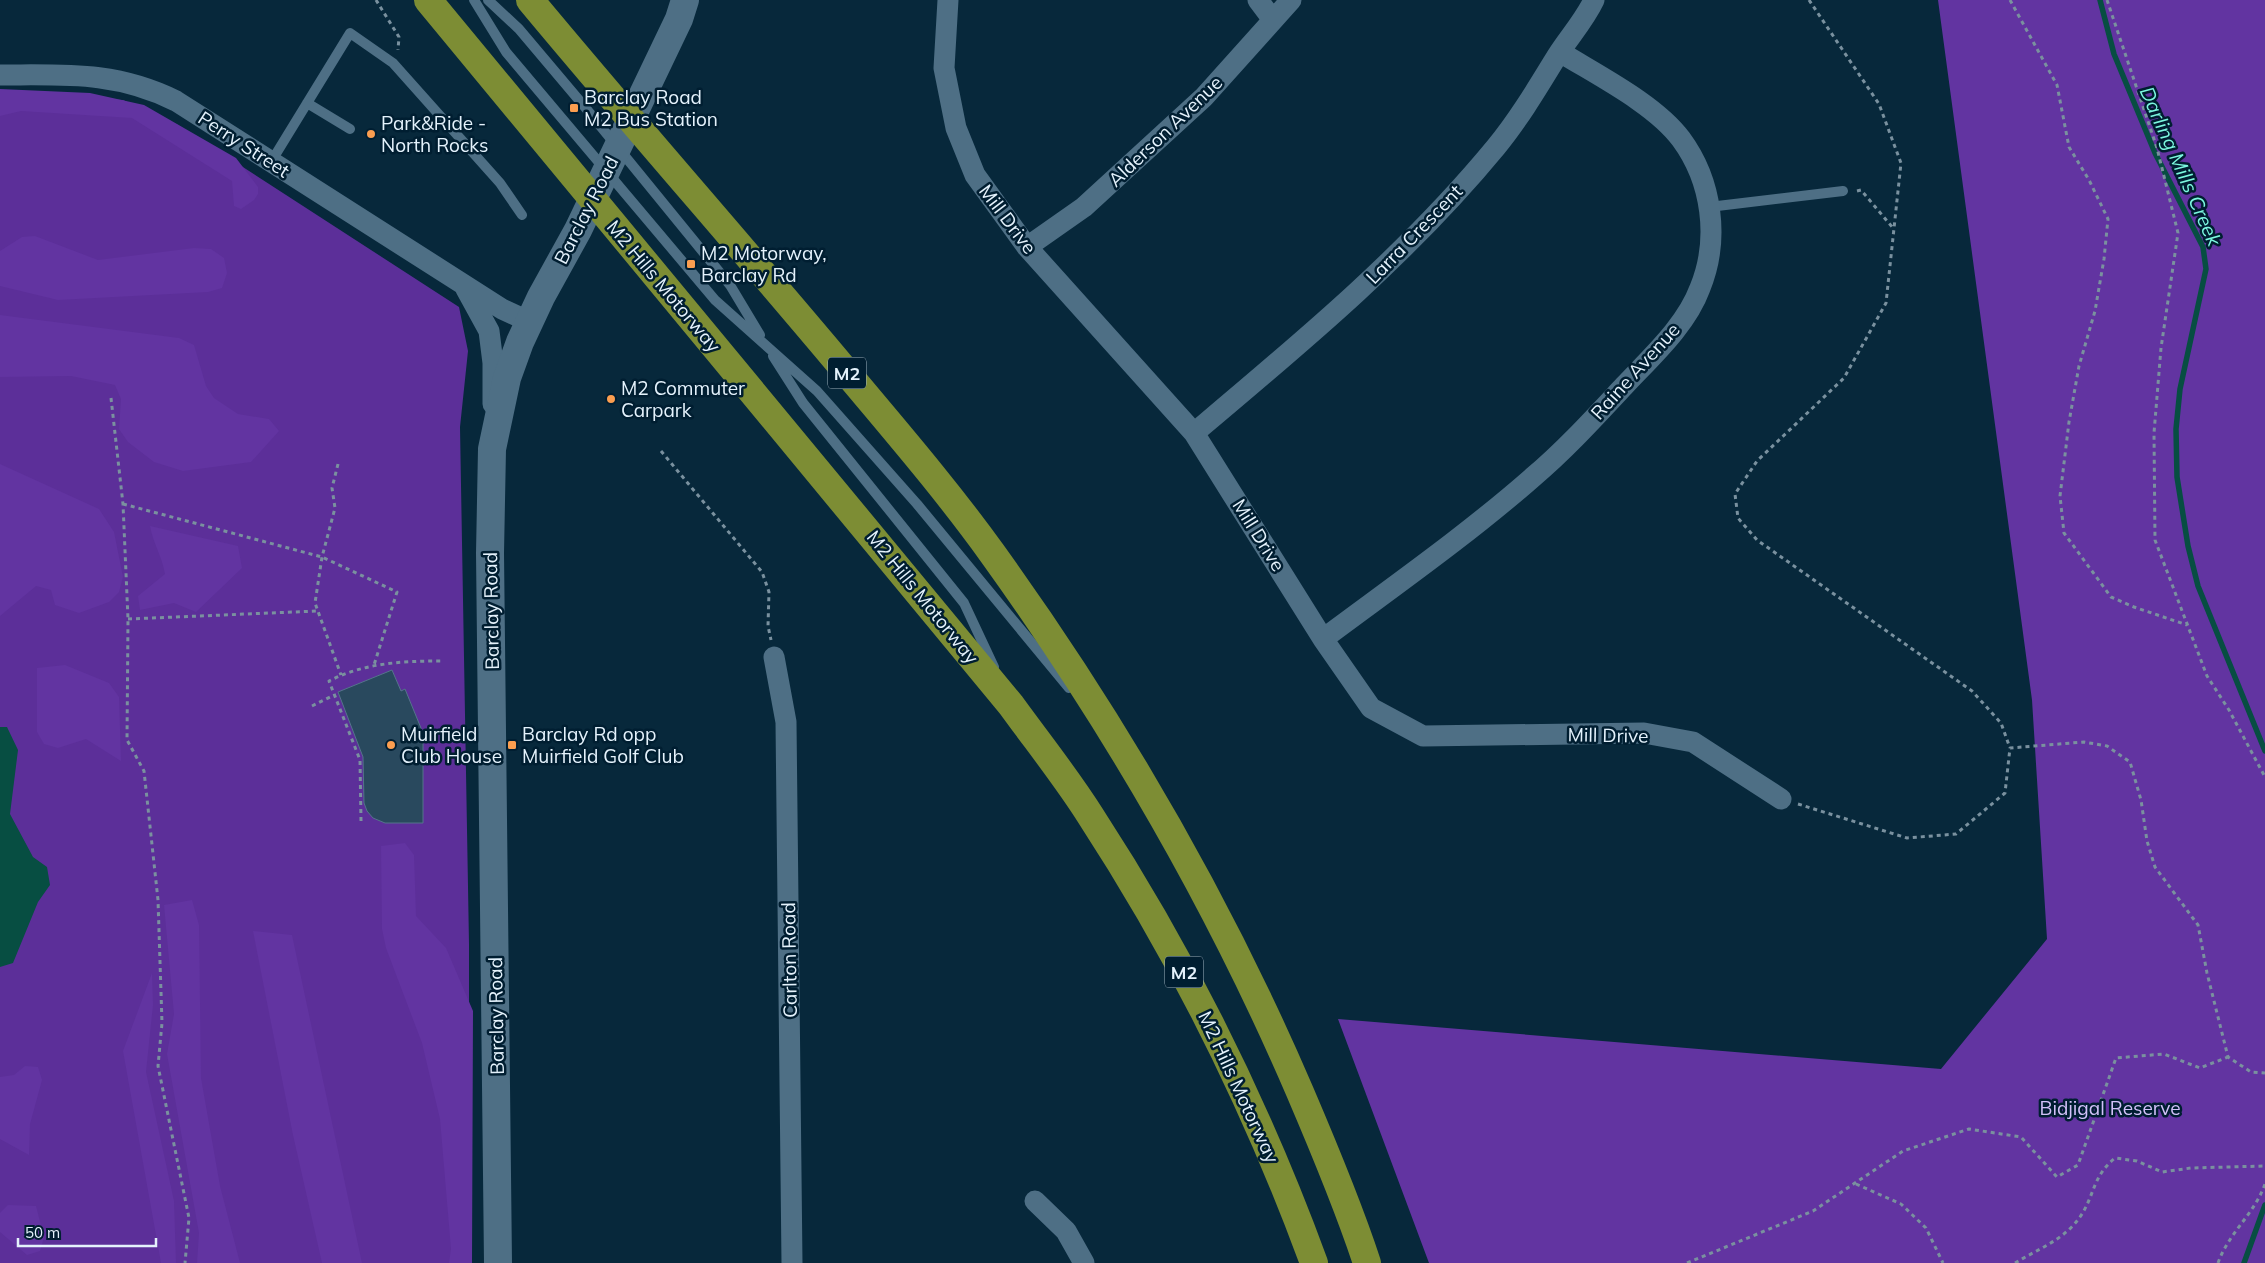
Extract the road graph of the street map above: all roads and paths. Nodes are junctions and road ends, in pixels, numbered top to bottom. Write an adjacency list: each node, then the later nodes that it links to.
1 (376, 0): 16 (path)
2 (428, 0): 45 (highway, M2 Hills Motorway / M2)
3 (474, 0): 28 (lane, M2)
4 (488, 0): 28 (lane, M2)
5 (530, 0): 48 (highway, M2)
6 (685, 0): 27 (main road, Barclay Road)
7 (948, 0): 25 (street, Mill Drive)
8 (1258, 0): 14 (street)
9 (1290, 0): 14 (street, Alderson Avenue)
10 (1594, 0): 15 (street, Larra Crescent)
11 (1809, 0): 24 (path)
12 (2010, 0): 38 (path)
13 (2107, 0): 38 (path)
14 (1273, 20): 25 (street, Alderson Avenue)
15 (1560, 52): 22 (street, Raine Avenue); 30 (street, Larra Crescent)
16 (393, 63): 18 (lane); 23 (lane)
17 (0, 75): 20 (street, Perry Street)
18 (307, 103): 19 (lane); 20 (lane)
19 (350, 129)
20 (271, 162): 26 (street, Perry Street)
21 (1844, 191): 22 (lane); 24 (path)
22 (1709, 207): 39 (street, Raine Avenue)
23 (522, 215)
24 (1894, 228): 47 (path)
25 (1027, 248): 30 (street, Mill Drive)
26 (464, 285): 27 (street, Perry Street); 31 (street, Perry Street)
27 (530, 322): 31 (main road, Barclay Road)
28 (766, 345): 45 (lane, M2); 48 (lane, M2)
29 (111, 398): 34 (path)
30 (1194, 433): 39 (street, Mill Drive)
31 (492, 449): 59 (main road, Barclay Road)
32 (661, 451): 40 (path)
33 (338, 464): 35 (path)
34 (123, 504): 35 (path); 37 (path)
35 (322, 557): 36 (path); 42 (path)
36 (318, 611): 37 (path); 43 (path)
37 (128, 619): 58 (path)
38 (2188, 625): 49 (path)
39 (1323, 639): 50 (street, Mill Drive)
40 (774, 657): 60 (street, Carlton Road)
41 (441, 661): 42 (path)
42 (374, 665): 43 (path)
43 (341, 675): 44 (path)
44 (334, 695): 46 (path); 51 (path)
45 (1011, 705): 62 (highway, M2 Hills Motorway / M2)
46 (312, 706)
47 (2010, 748): 50 (path); 52 (path)
48 (1134, 768): 63 (highway, M2)
49 (2265, 777)
50 (1781, 798)
51 (361, 821)
52 (2228, 1057): 53 (path); 55 (path)
53 (2265, 1073)
54 (2265, 1166): 66 (path)
55 (1855, 1183): 64 (path); 65 (path)
56 (2265, 1184): 67 (path)
57 (1035, 1201): 61 (street)
58 (184, 1263)
59 (498, 1263)
60 (792, 1263)
61 (1084, 1263)
62 (1314, 1263)
63 (1367, 1263)
64 (1687, 1263)
65 (1943, 1263)
66 (2015, 1263)
67 (2218, 1263)

